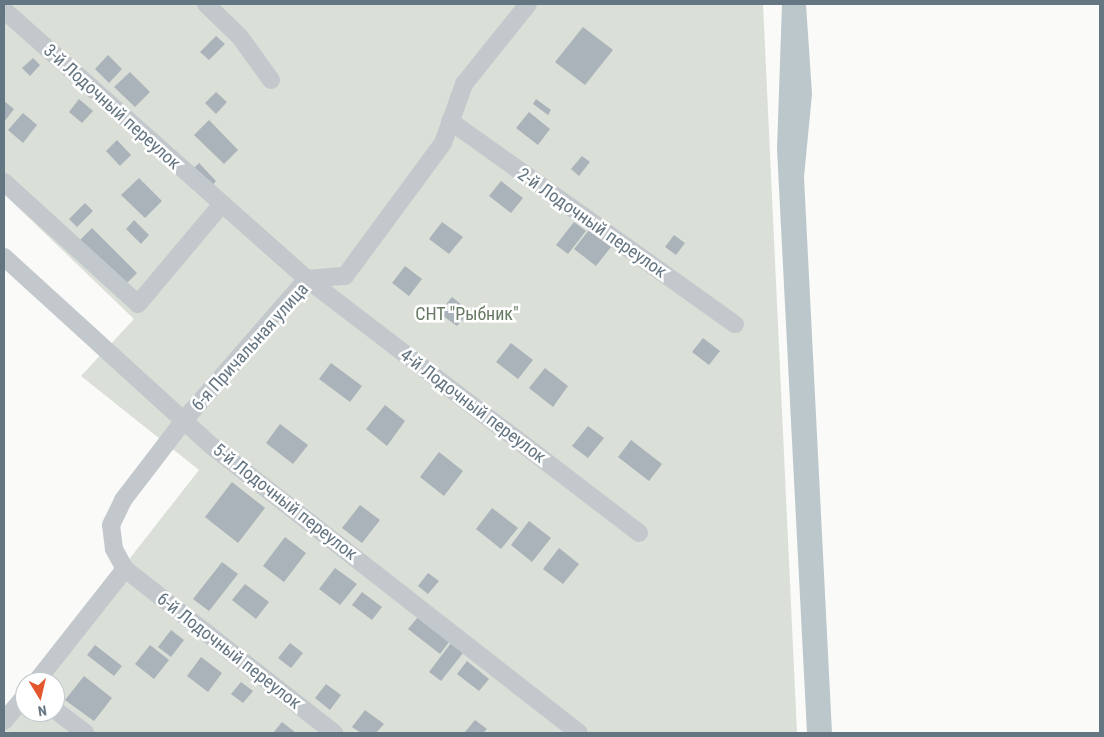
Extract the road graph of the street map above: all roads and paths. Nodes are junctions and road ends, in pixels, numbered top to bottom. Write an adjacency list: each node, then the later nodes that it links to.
1 (206, 4): 4 (street)
2 (528, 4): 5 (street, 6-я Причальная улица)
3 (4, 10): 7 (street, 3-й Лодочный переулок)
4 (271, 80)
5 (450, 121): 9 (street, 6-я Причальная улица); 10 (street, 2-й Лодочный переулок)
6 (4, 182): 7 (street)
7 (221, 205): 9 (street, 3-й Лодочный переулок)
8 (4, 257): 11 (street, 5-й Лодочный переулок)
9 (307, 279): 11 (street, 6-я Причальная улица); 12 (street, 4-й Лодочный переулок)
10 (735, 324)
11 (186, 418): 13 (street, 6-я Причальная улица); 20 (street, 5-й Лодочный переулок)
12 (638, 533)
13 (125, 569): 14 (street); 19 (street, 6-й Лодочный переулок)
14 (44, 672)
15 (15, 708): 17 (street)
16 (65, 718): 18 (street)
17 (4, 721)
18 (85, 733)
19 (334, 733)
20 (579, 733)

